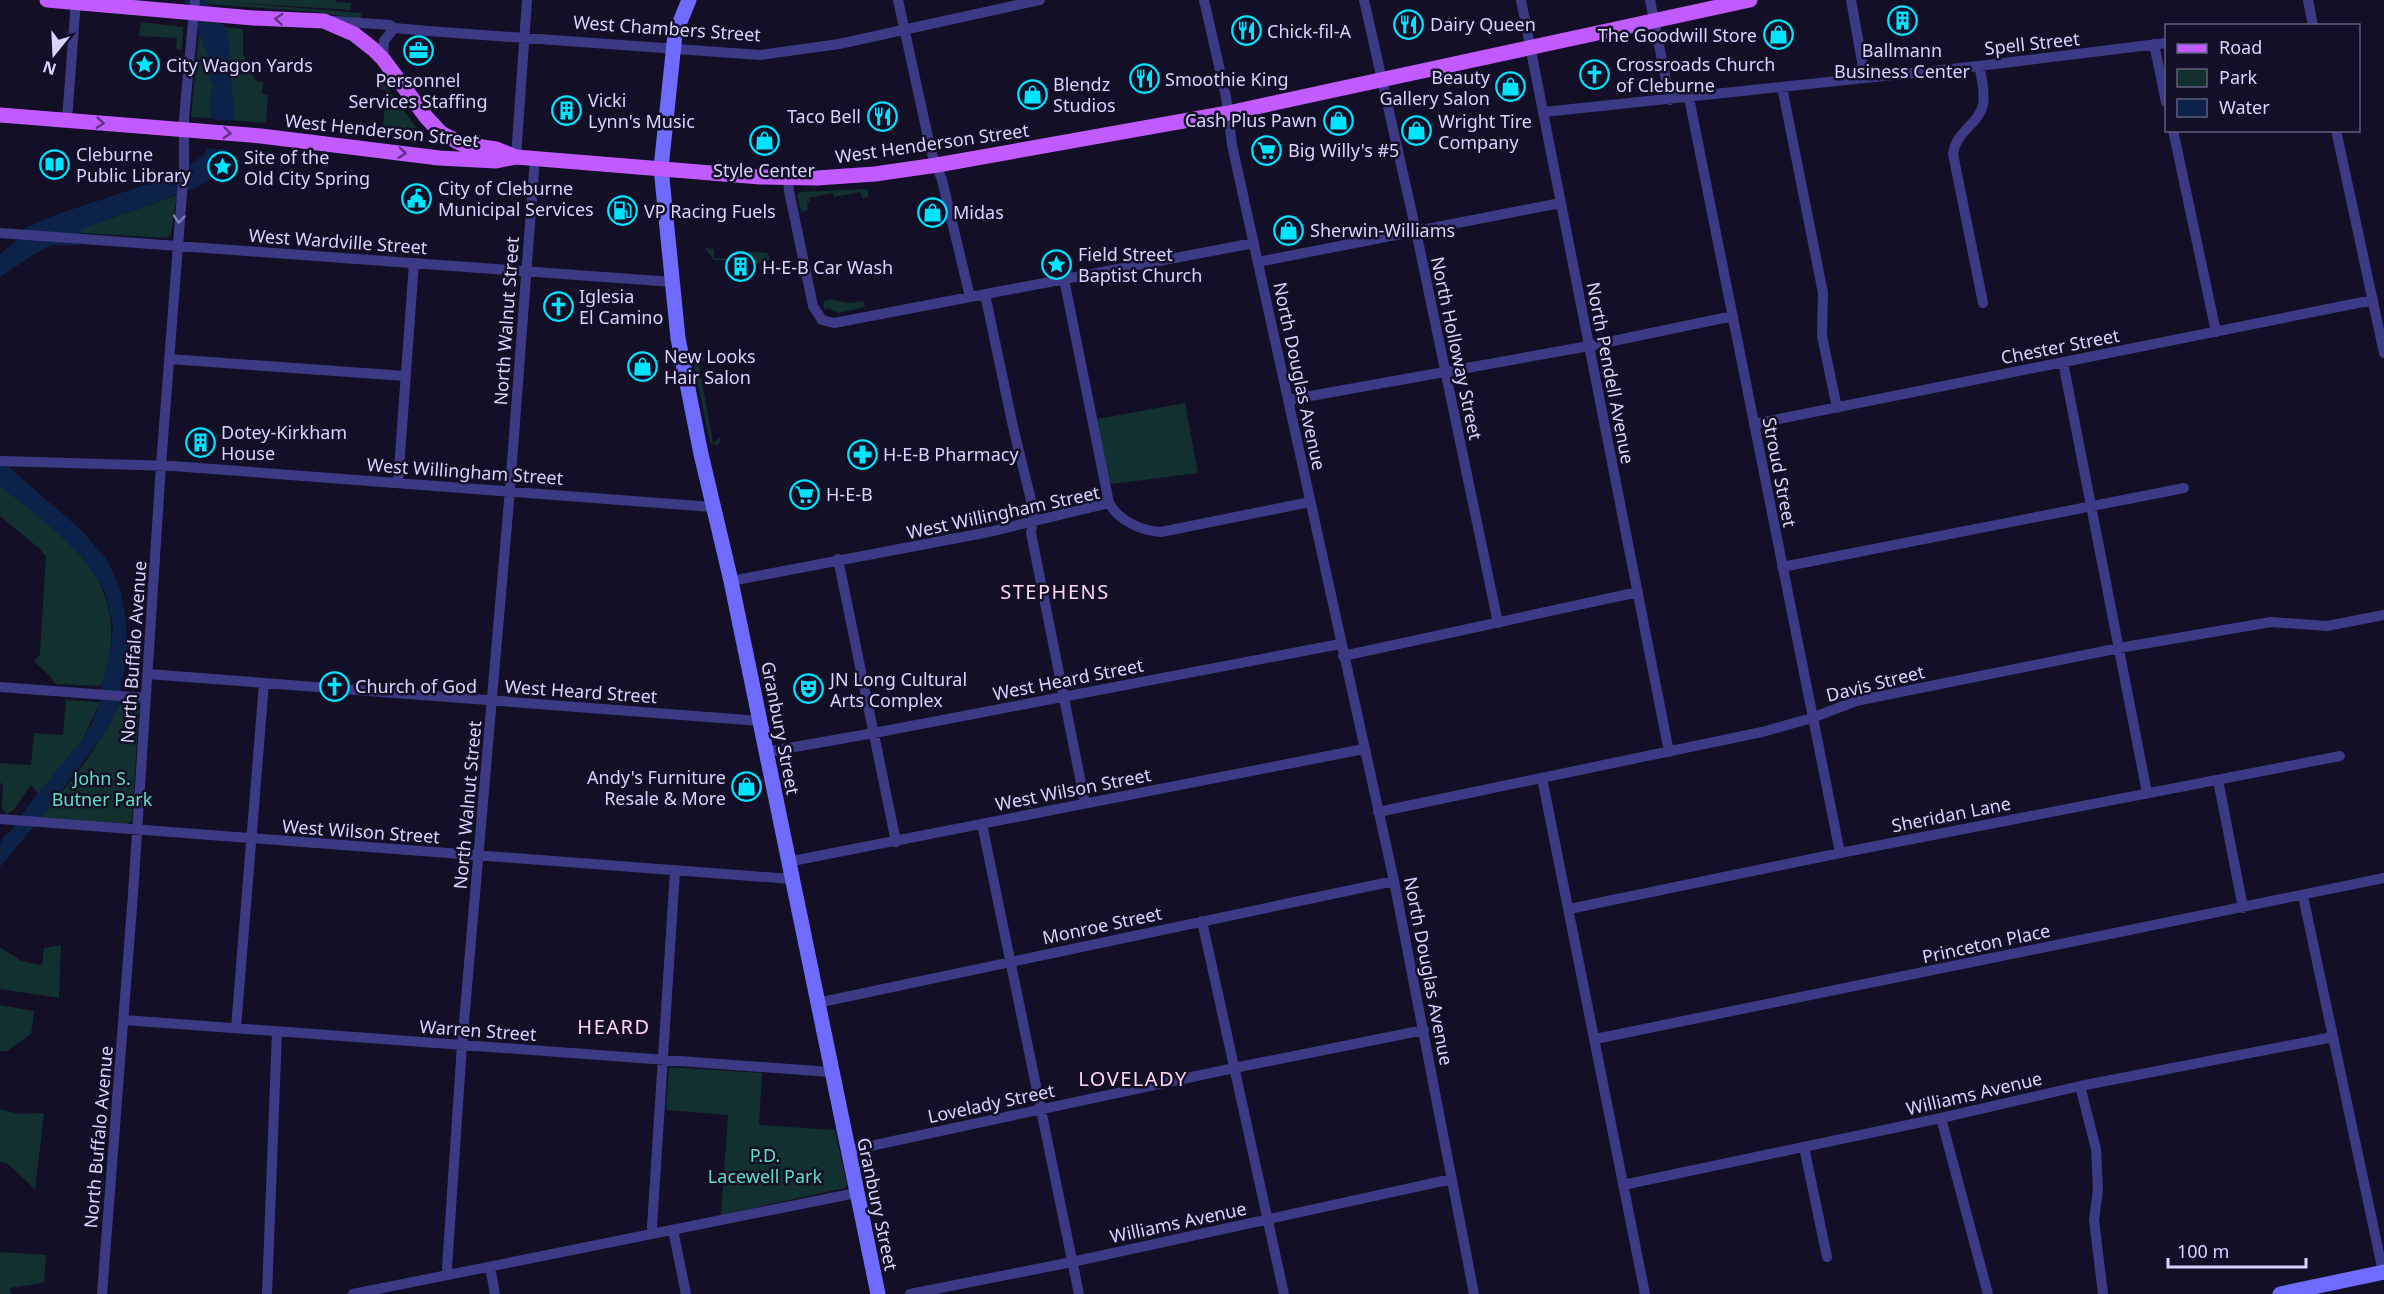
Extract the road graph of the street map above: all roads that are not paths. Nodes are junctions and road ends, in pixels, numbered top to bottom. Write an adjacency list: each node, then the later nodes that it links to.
1 (47, 0): 13 (main road, West Chambers Street)
2 (527, 0): 20 (street)
3 (689, 0): 24 (street, Granbury Street)
4 (898, 0): 19 (street)
5 (1040, 0): 19 (street, West Chambers Street)
6 (1204, 0): 34 (street, North Douglas Avenue)
7 (1364, 0): 28 (street, North Holloway Street)
8 (1521, 0): 23 (street, North Pendell Avenue)
9 (1650, 0): 15 (street)
10 (1750, 0): 15 (main road, West Henderson Street)
11 (1851, 0): 27 (street)
12 (2308, 0): 17 (street)
13 (76, 1): 14 (main road, West Chambers Street); 36 (street)
14 (192, 13): 16 (main road, West Chambers Street, one-way to 14); 37 (street, North Buffalo Avenue)
15 (1654, 20): 23 (main road, West Henderson Street); 32 (street)
16 (324, 21): 18 (street, West Chambers Street); 25 (main road, West Chambers Street)
17 (2313, 24)
18 (394, 28): 20 (street, West Chambers Street); 25 (street)
19 (904, 30): 24 (street, West Chambers Street); 42 (street)
20 (524, 38): 24 (street, West Chambers Street); 40 (street)
21 (2165, 43): 22 (street, Spell Street)
22 (2154, 44): 26 (street, Spell Street); 30 (street)
23 (1530, 47): 28 (main road, West Henderson Street); 33 (street, North Pendell Avenue)
24 (673, 50): 43 (street, Granbury Street)
25 (383, 58): 40 (main road, West Chambers Street)
26 (1979, 66): 27 (street, Spell Street); 58 (street)
27 (1865, 78): 29 (street, Spell Street)
28 (1381, 79): 34 (main road, West Henderson Street); 46 (street, North Holloway Street)
29 (1782, 87): 31 (street, Spell Street); 68 (street)
30 (2165, 97)
31 (1689, 98): 32 (street, Spell Street); 59 (street, Stroud Street)
32 (1670, 100): 33 (street, Spell Street)
33 (1544, 112): 45 (street, North Pendell Avenue)
34 (1228, 113): 42 (main road, West Henderson Street); 48 (street, North Douglas Avenue)
35 (0, 115): 36 (main road, West Henderson Street)
36 (67, 120): 37 (main road, West Henderson Street, one-way to 37)
37 (188, 130): 40 (main road, West Henderson Street, one-way to 40); 49 (street, North Buffalo Avenue, one-way to 49)
38 (2173, 132): 60 (street)
39 (2336, 132): 57 (street)
40 (516, 157): 41 (main road, West Henderson Street)
41 (535, 158): 43 (main road, West Henderson Street); 52 (street, North Walnut Street)
42 (937, 165): 44 (main road, West Henderson Street); 56 (street)
43 (660, 168): 44 (main road, West Henderson Street); 54 (street, Granbury Street)
44 (788, 178): 56 (street)
45 (1560, 203): 46 (street); 61 (street, North Pendell Avenue)
46 (1416, 231): 50 (street); 65 (street, North Holloway Street)
47 (0, 233): 49 (street, West Wardville Street)
48 (1254, 243): 50 (street, North Douglas Avenue); 53 (street)
49 (177, 246): 51 (street, West Wardville Street); 63 (street, North Buffalo Avenue)
50 (1258, 262): 67 (street, North Douglas Avenue)
51 (414, 263): 52 (street, West Wardville Street); 66 (street)
52 (526, 272): 54 (street, West Wardville Street); 74 (street, North Walnut Street)
53 (1064, 279): 55 (street); 76 (street)
54 (673, 282): 78 (street, Granbury Street)
55 (985, 294): 56 (street); 79 (street)
56 (970, 297)
57 (2373, 300): 60 (street, Chester Street); 62 (street)
58 (1983, 303)
59 (1733, 316): 61 (street); 69 (street, Stroud Street)
60 (2216, 332): 64 (street, Chester Street)
61 (1589, 346): 65 (street); 83 (street, North Pendell Avenue)
62 (2384, 352)
63 (169, 359): 66 (street); 71 (street, North Buffalo Avenue)
64 (2062, 362): 68 (street, Chester Street); 77 (street)
65 (1446, 372): 67 (street); 85 (street, North Holloway Street)
66 (405, 376): 72 (street)
67 (1288, 400): 75 (street, North Douglas Avenue)
68 (1837, 408): 69 (street, Chester Street)
69 (1754, 424): 81 (street, Stroud Street)
70 (5, 461): 71 (street, West Willingham Street)
71 (161, 465): 72 (street, West Willingham Street); 88 (street, North Buffalo Avenue)
72 (398, 482): 74 (street, West Willingham Street)
73 (2184, 488): 77 (street)
74 (510, 491): 78 (street, West Willingham Street); 93 (street, North Walnut Street)
75 (1310, 501): 76 (street, West Willingham Street); 87 (street, North Douglas Avenue)
76 (1109, 504): 79 (street, West Willingham Street)
77 (2091, 506): 81 (street); 86 (street)
78 (712, 507): 82 (street, Granbury Street)
79 (1032, 522): 80 (street, West Willingham Street); 91 (street)
80 (838, 559): 82 (street, West Willingham Street); 96 (street)
81 (1782, 567): 94 (street, Stroud Street)
82 (731, 581): 95 (street, Granbury Street)
83 (1638, 592): 85 (street, West Heard Street); 99 (street, North Pendell Avenue)
84 (2384, 615): 86 (street, Davis Street)
85 (1498, 623): 87 (street, West Heard Street)
86 (2119, 648): 94 (street, Davis Street); 103 (street)
87 (1342, 650): 91 (street, West Heard Street); 97 (street, North Douglas Avenue)
88 (148, 674): 89 (street, West Heard Street); 92 (street, North Buffalo Avenue)
89 (264, 683): 93 (street, West Heard Street); 109 (street)
90 (0, 687): 92 (street)
91 (1064, 696): 96 (street, West Heard Street); 104 (street)
92 (146, 698): 108 (street, North Buffalo Avenue)
93 (493, 701): 95 (street, West Heard Street); 112 (street, North Walnut Street)
94 (1812, 718): 99 (street, Davis Street); 111 (street, Stroud Street)
95 (760, 721): 98 (street, Granbury Street)
96 (874, 733): 98 (street, West Heard Street); 110 (street)
97 (1364, 749): 104 (street, West Wilson Street); 105 (street, North Douglas Avenue)
98 (766, 752): 113 (street, Granbury Street)
99 (1669, 752): 101 (street, Davis Street)
100 (2340, 756): 102 (street, Sheridan Lane)
101 (1542, 778): 105 (street, Davis Street); 120 (street)
102 (2218, 780): 103 (street, Sheridan Lane); 119 (street)
103 (2147, 793): 111 (street, Sheridan Lane)
104 (1085, 803): 107 (street, West Wilson Street)
105 (1378, 812): 117 (street, North Douglas Avenue)
106 (0, 819): 108 (street, West Wilson Street)
107 (982, 824): 110 (street, West Wilson Street); 122 (street)
108 (137, 830): 109 (street, West Wilson Street); 124 (street, North Buffalo Avenue)
109 (250, 839): 112 (street, West Wilson Street); 125 (street)
110 (896, 842): 113 (street, West Wilson Street)
111 (1840, 853): 120 (street, Sheridan Lane)
112 (479, 856): 114 (street, West Wilson Street); 130 (street, North Walnut Street)
113 (788, 862): 116 (street, Granbury Street)
114 (675, 871): 116 (street, West Wilson Street); 131 (street)
115 (2384, 878): 118 (street, Princeton Place)
116 (791, 879): 123 (street, Granbury Street)
117 (1394, 881): 121 (street, Monroe Street); 126 (street, North Douglas Avenue)
118 (2303, 896): 119 (street, Princeton Place); 128 (street)
119 (2243, 908): 129 (street, Princeton Place)
120 (1569, 909): 129 (street)
121 (1202, 921): 122 (street, Monroe Street); 132 (street)
122 (1009, 962): 123 (street, Monroe Street); 135 (street)
123 (817, 1003): 133 (street, Granbury Street)
124 (124, 1020): 125 (street, Warren Street); 150 (street, North Buffalo Avenue)
125 (236, 1028): 127 (street, Warren Street)
126 (1424, 1030): 132 (street, Lovelady Street); 139 (street, North Douglas Avenue)
127 (277, 1031): 130 (street, Warren Street); 151 (street)
128 (2332, 1037): 134 (street, Williams Avenue); 148 (street)
129 (1595, 1039): 140 (street)
130 (462, 1045): 131 (street, Warren Street); 149 (street, North Walnut Street)
131 (662, 1060): 133 (street, Warren Street); 144 (street)
132 (1234, 1068): 135 (street, Lovelady Street); 142 (street)
133 (830, 1072): 138 (street, Granbury Street)
134 (2080, 1086): 136 (street, Williams Avenue); 162 (street)
135 (1040, 1109): 138 (street, Lovelady Street); 146 (street)
136 (1941, 1118): 137 (street, Williams Avenue); 161 (street)
137 (1804, 1147): 140 (street, Williams Avenue); 145 (street)
138 (847, 1151): 141 (street, Granbury Street)
139 (1452, 1179): 142 (street, Williams Avenue); 159 (street, North Douglas Avenue)
140 (1623, 1185): 160 (street)
141 (856, 1193): 143 (street); 155 (street, Granbury Street)
142 (1267, 1219): 146 (street, Williams Avenue); 158 (street)
143 (673, 1230): 144 (street); 154 (street)
144 (653, 1233): 147 (street)
145 (1827, 1257)
146 (1072, 1262): 156 (street, Williams Avenue); 157 (street)
147 (490, 1267): 149 (street); 153 (street)
148 (2384, 1272): 163 (street)
149 (448, 1275): 152 (street)
150 (102, 1294)
151 (267, 1294)
152 (353, 1294)
153 (495, 1294)
154 (686, 1294)
155 (878, 1294)
156 (910, 1294)
157 (1079, 1294)
158 (1284, 1294)
159 (1474, 1294)
160 (1645, 1294)
161 (1988, 1294)
162 (2103, 1294)
163 (2280, 1294)

